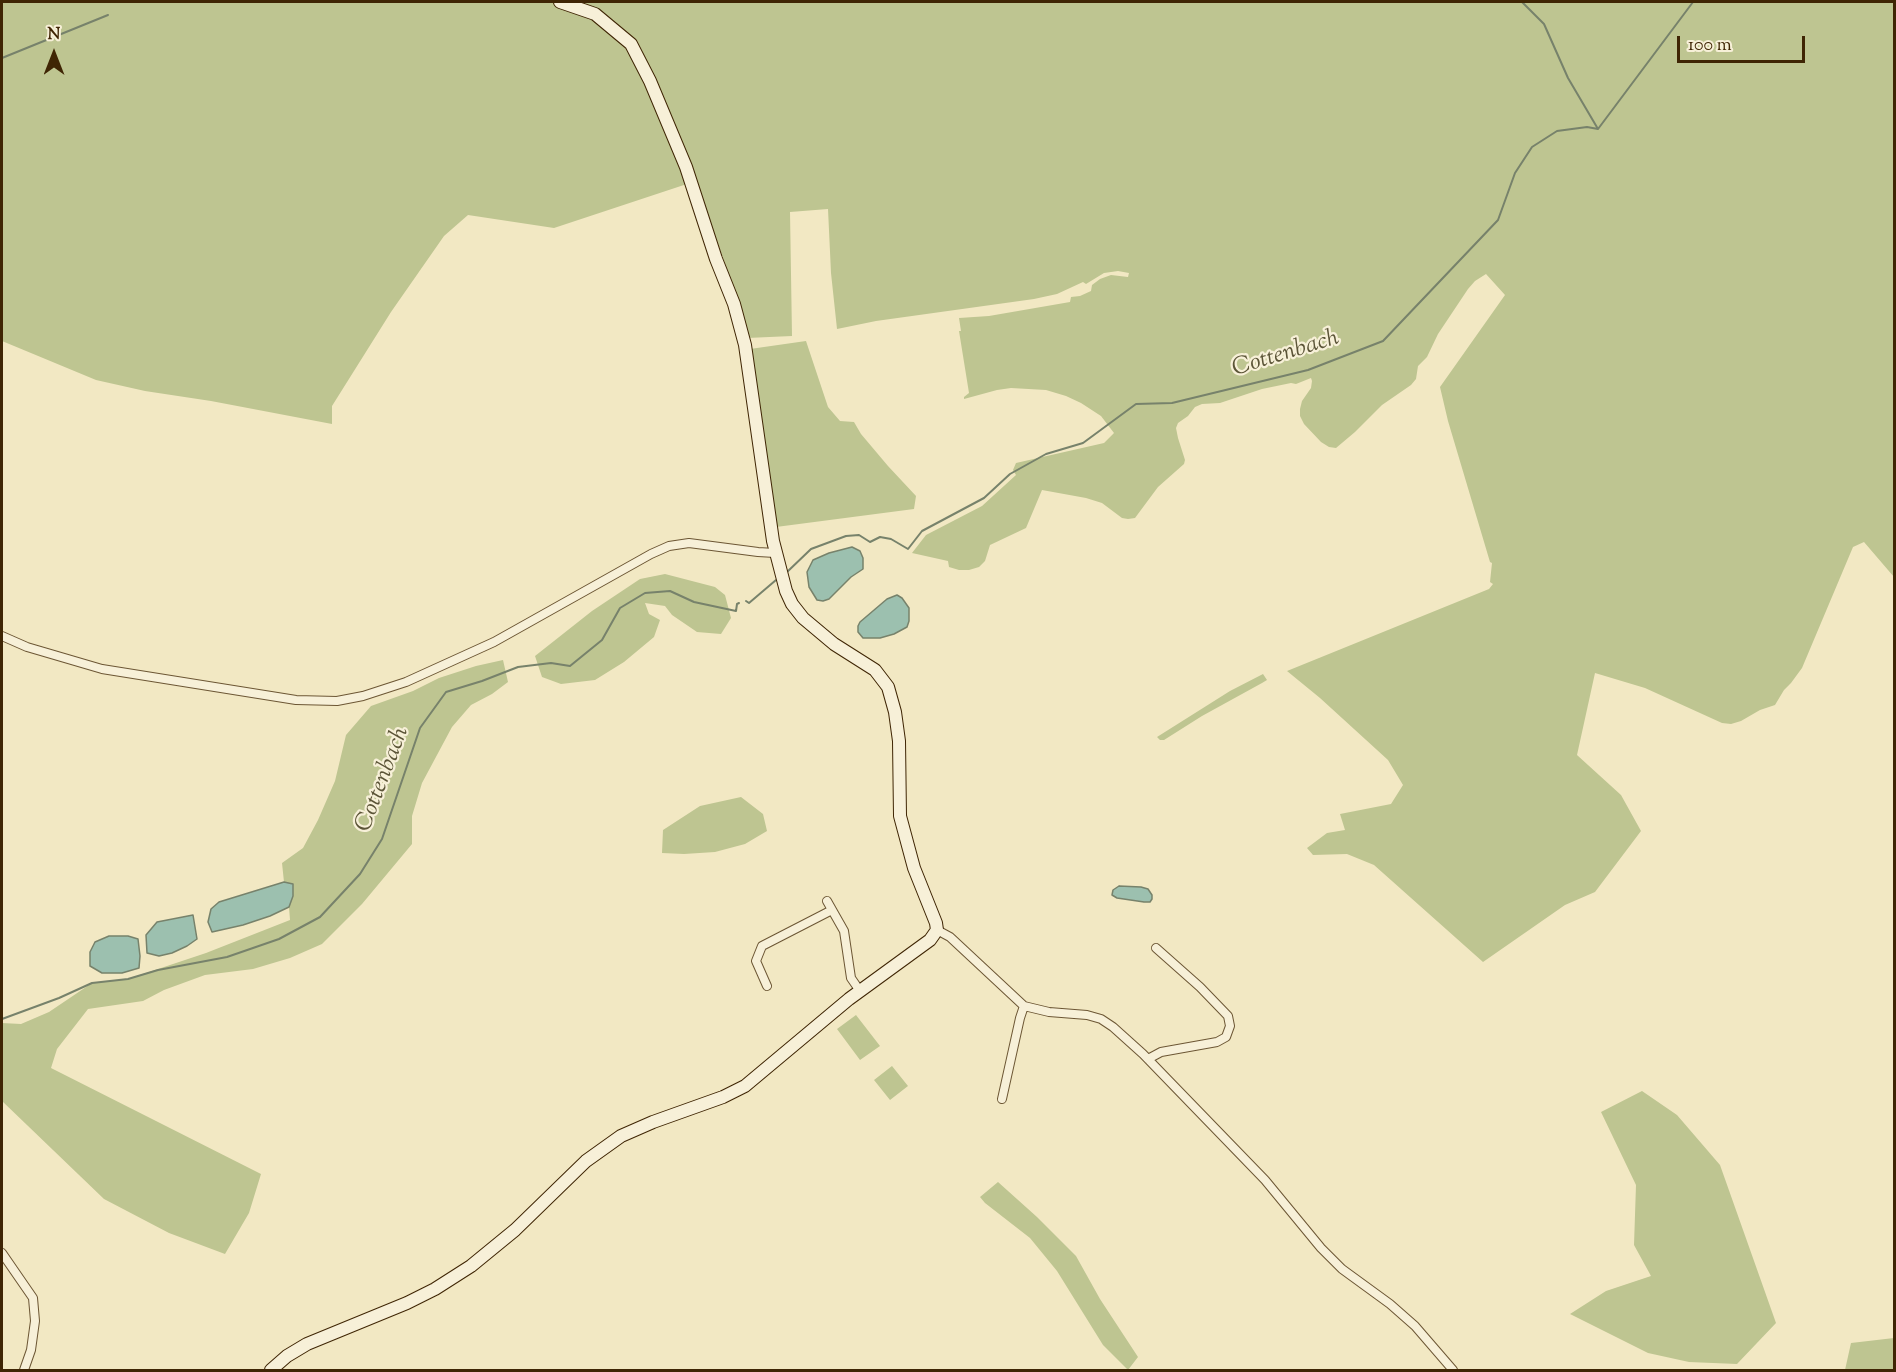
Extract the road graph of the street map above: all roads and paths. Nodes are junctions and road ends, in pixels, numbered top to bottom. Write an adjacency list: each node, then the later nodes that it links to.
1 (560, 2): 2 (street)
2 (776, 553): 3 (street); 6 (street)
3 (2, 636)
4 (827, 901): 5 (street)
5 (832, 910): 8 (street); 9 (street)
6 (937, 930): 9 (street); 10 (street)
7 (1156, 948): 11 (street)
8 (767, 986)
9 (860, 991): 15 (street)
10 (1024, 1006): 11 (street); 12 (street)
11 (1148, 1059): 16 (street)
12 (1002, 1099)
13 (2, 1253): 14 (street)
14 (24, 1371)
15 (271, 1371)
16 (1453, 1371)

